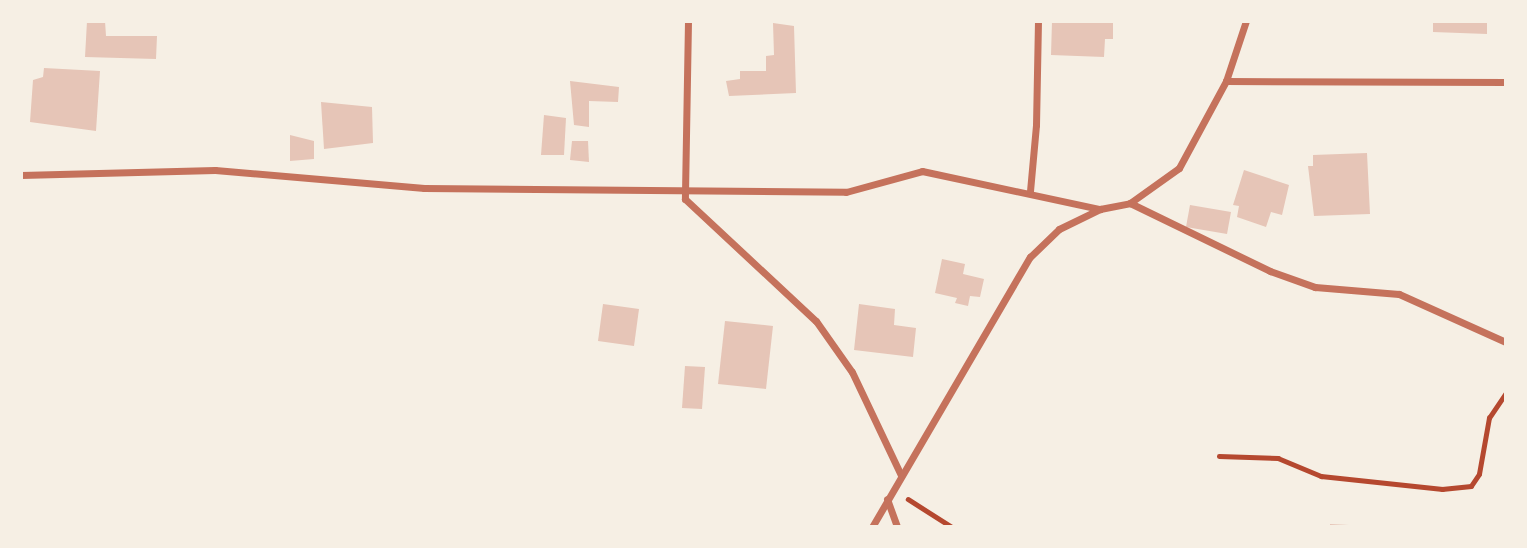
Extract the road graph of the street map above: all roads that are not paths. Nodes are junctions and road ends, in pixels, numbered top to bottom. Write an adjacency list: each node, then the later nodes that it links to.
1 (688, 21): 7 (street)
2 (1038, 21): 8 (street)
3 (1246, 21): 4 (street)
4 (1226, 81): 5 (street); 9 (street)
5 (1506, 82)
6 (21, 176): 7 (street)
7 (682, 191): 8 (street); 12 (street)
8 (1030, 191): 10 (street)
9 (1130, 203): 10 (street); 11 (street)
10 (1100, 209): 12 (street)
11 (1506, 342)
12 (901, 475): 13 (street)
13 (887, 499): 14 (street); 15 (street)
14 (872, 527)
15 (897, 527)

